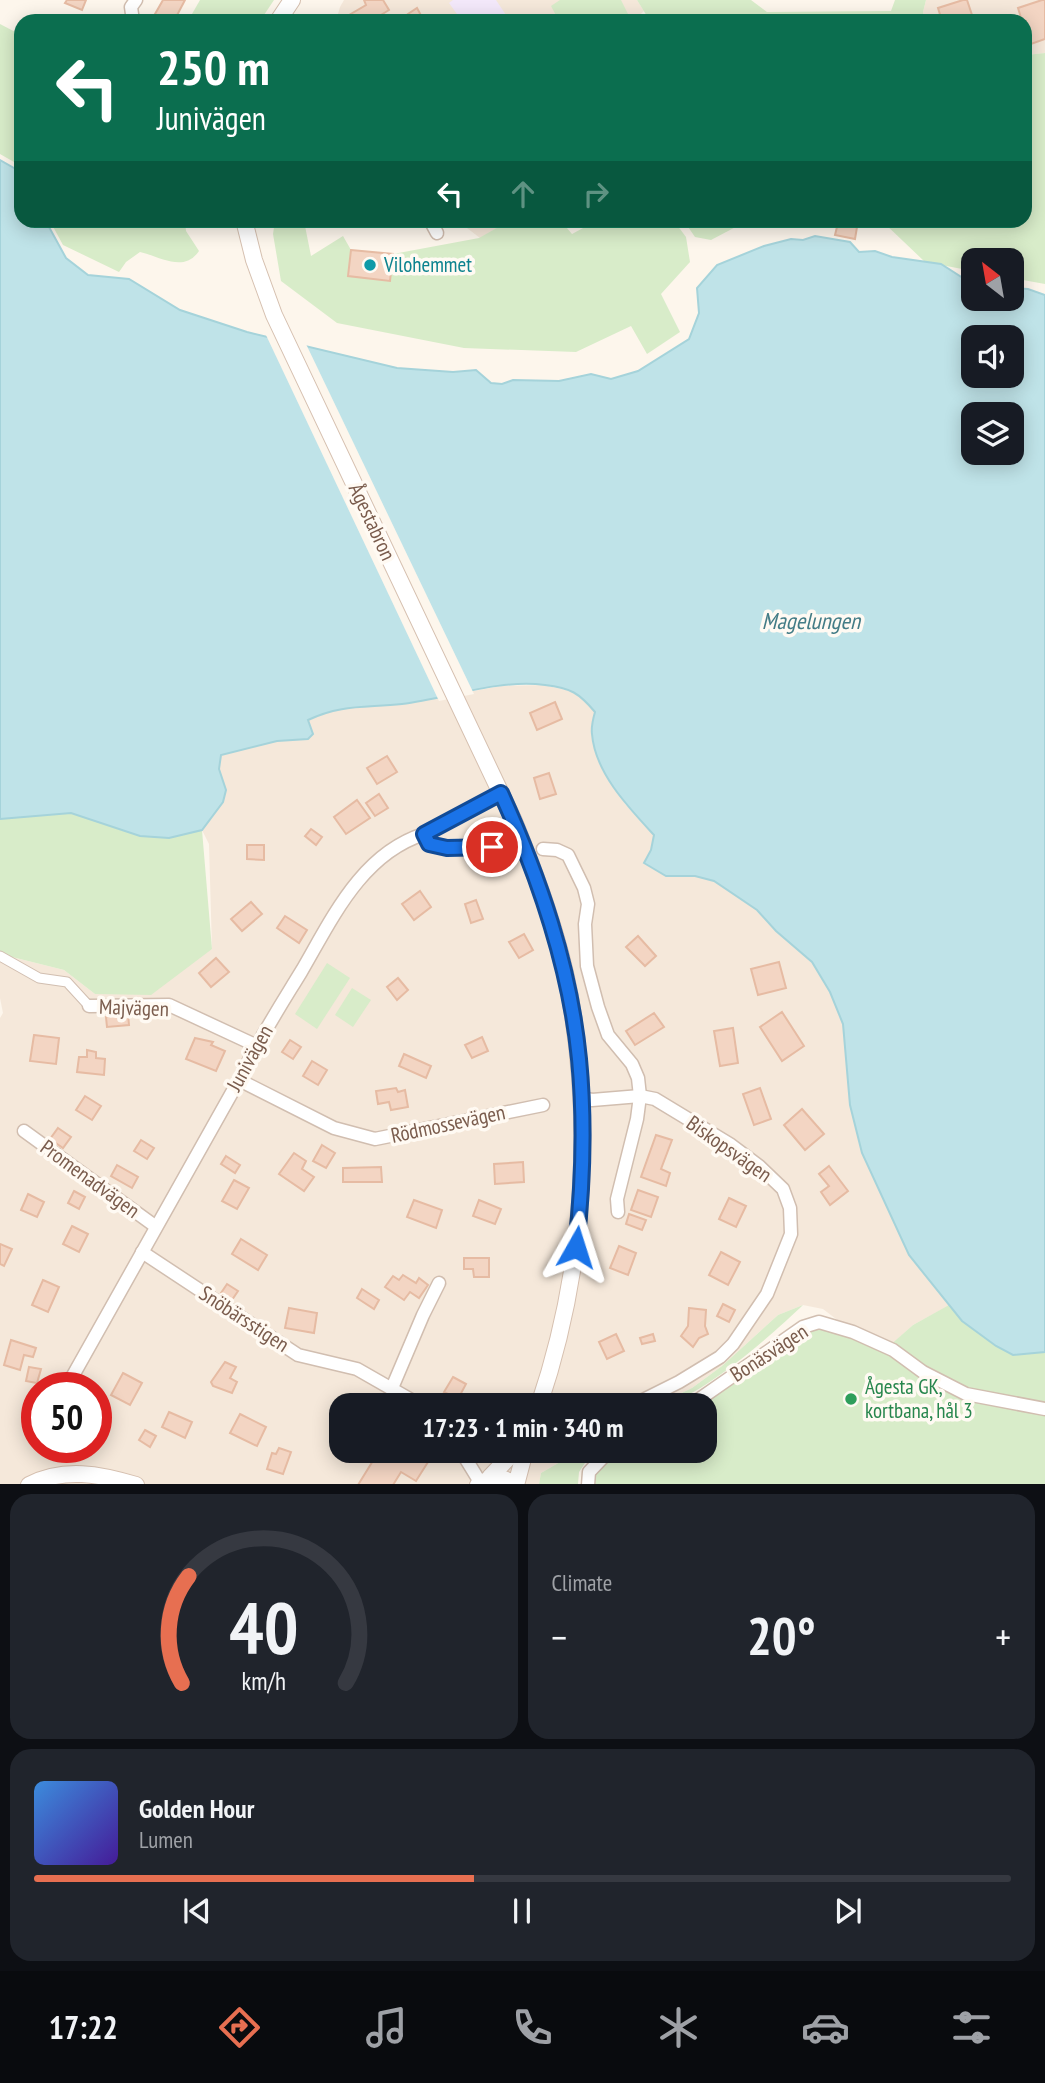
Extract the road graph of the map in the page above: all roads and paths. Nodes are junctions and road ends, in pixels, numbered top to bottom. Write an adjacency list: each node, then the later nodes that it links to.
1 (246, 228): 4 (main road, Ågestabron)
2 (434, 228): 3 (street)
3 (437, 233)
4 (501, 793): 5 (street, Junivägen); 13 (main road, Ågestabron)
5 (424, 834): 6 (street); 10 (street, Junivägen)
6 (507, 847)
7 (543, 849): 12 (street)
8 (0, 956): 9 (street)
9 (89, 1006): 10 (street, Majvägen)
10 (255, 1045): 11 (street, Junivägen)
11 (239, 1080): 14 (street, Rödmossevägen); 17 (street, Junivägen)
12 (640, 1096): 13 (street, Biskopsvägen); 16 (street); 24 (street, Biskopsvägen)
13 (581, 1098): 23 (main road, Ågestabron)
14 (544, 1105)
15 (24, 1131): 17 (street, Promenadvägen)
16 (618, 1212)
17 (155, 1226): 18 (street, Junivägen)
18 (142, 1252): 20 (street, Junivägen); 21 (street, Snöbärsstigen)
19 (439, 1283): 21 (street)
20 (75, 1372)
21 (392, 1388): 22 (street, Snöbärsstigen)
22 (400, 1393)
23 (543, 1393)
24 (656, 1393)
25 (708, 1393): 26 (street, Bonäsvägen)
26 (1045, 1409)
27 (470, 1463): 31 (street)
28 (502, 1463): 31 (main road)
29 (521, 1463): 35 (main road)
30 (597, 1463): 36 (street)
31 (483, 1481): 34 (main road)
32 (32, 1484): 33 (main road)
33 (131, 1484)
34 (512, 1484)
35 (514, 1484)
36 (588, 1484)

